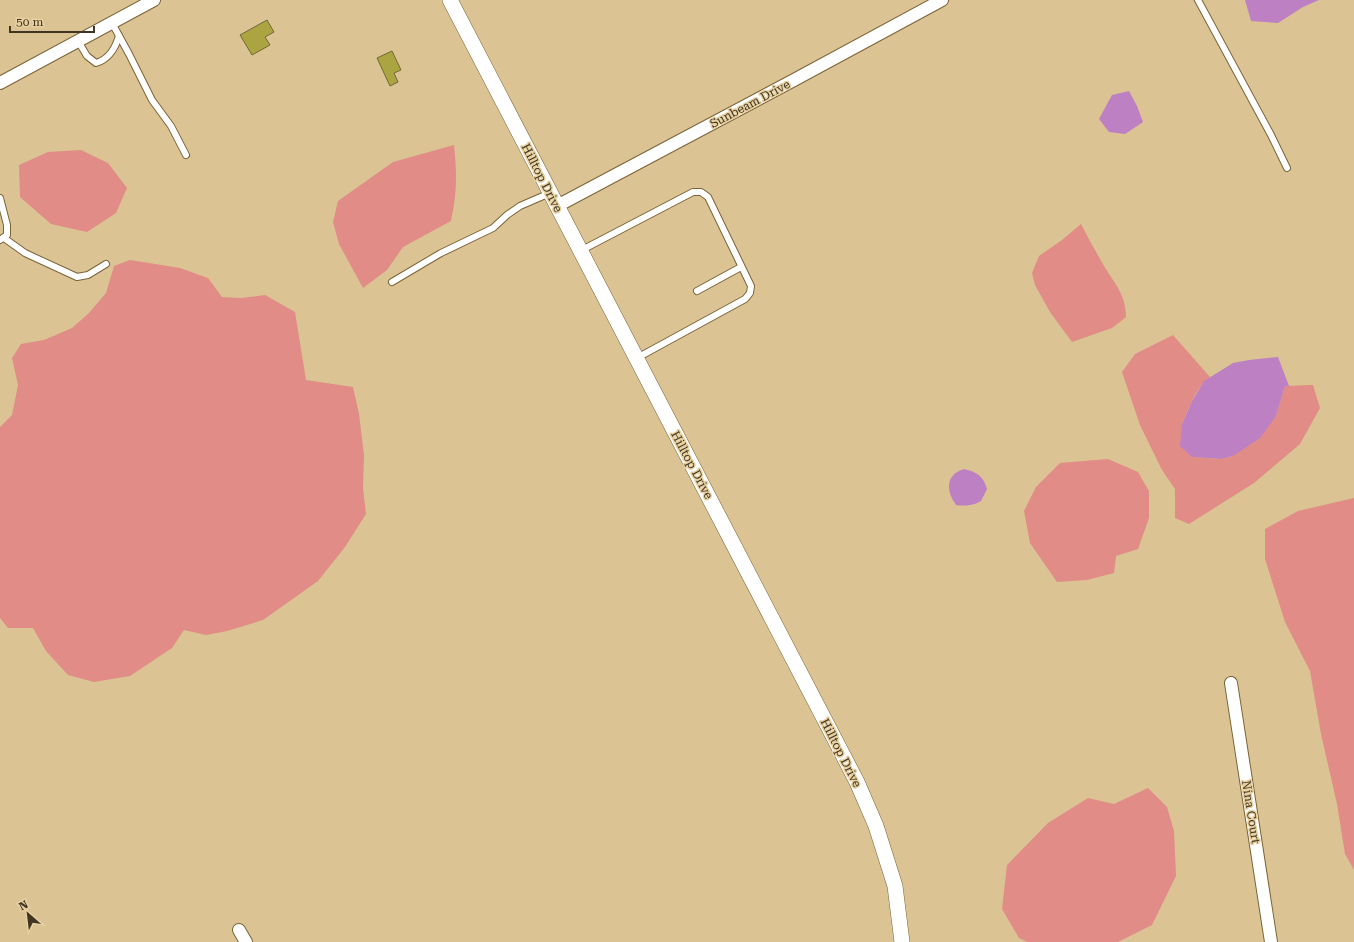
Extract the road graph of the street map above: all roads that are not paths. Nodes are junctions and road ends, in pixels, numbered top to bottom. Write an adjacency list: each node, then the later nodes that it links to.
1 (154, 0): 5 (street)
2 (450, 0): 11 (street, Hilltop Drive)
3 (942, 0): 13 (street, Sunbeam Drive)
4 (1198, 0): 10 (lane)
5 (112, 23): 6 (lane); 7 (street)
6 (119, 36): 7 (lane); 9 (lane)
7 (78, 41): 8 (street)
8 (0, 83)
9 (186, 155)
10 (1287, 168)
11 (550, 193): 13 (street, Hilltop Drive); 18 (lane)
12 (0, 198): 14 (lane)
13 (557, 206): 15 (street, Hilltop Drive)
14 (2, 239): 16 (lane)
15 (580, 251): 17 (lane); 20 (street, Hilltop Drive)
16 (106, 264)
17 (741, 267): 19 (lane); 20 (lane)
18 (392, 282)
19 (697, 290)
20 (636, 358): 24 (street, Hilltop Drive)
21 (1231, 683): 25 (street, Nina Court)
22 (239, 930): 23 (street)
23 (246, 942)
24 (902, 942)
25 (1271, 942)

